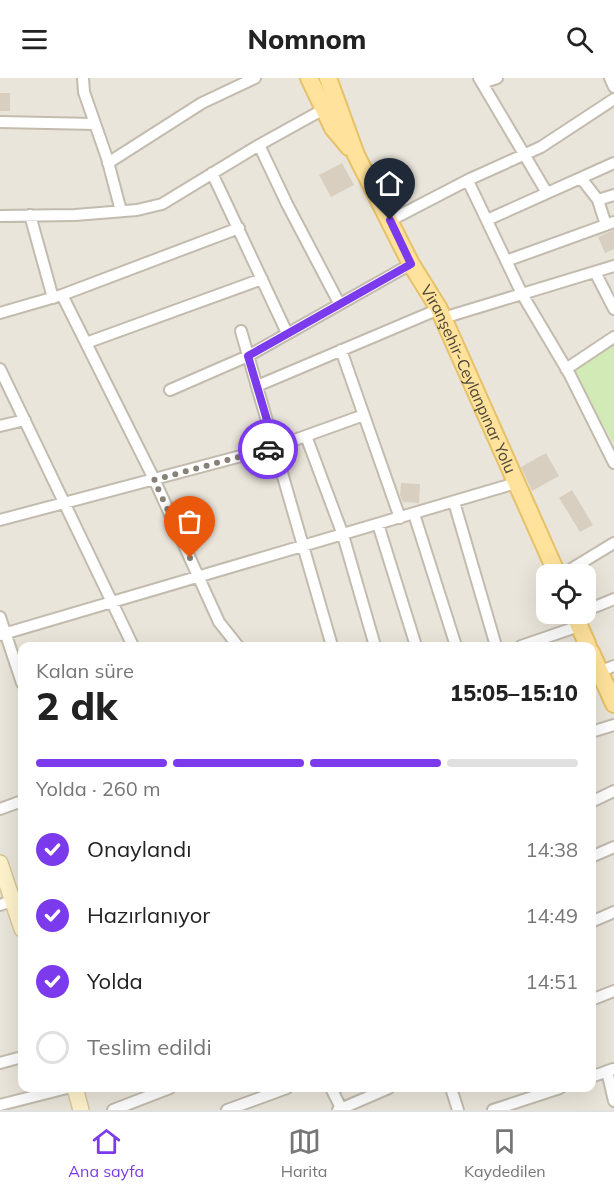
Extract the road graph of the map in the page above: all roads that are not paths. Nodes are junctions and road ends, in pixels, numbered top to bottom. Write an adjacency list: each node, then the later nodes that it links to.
1 (83, 78): 12 (street)
2 (255, 78): 16 (street)
3 (309, 78): 10 (main road, Viranşehir-Ceylanpınar Yolu)
4 (328, 78): 14 (main road, Viranşehir-Ceylanpınar Yolu)
5 (497, 78): 7 (street)
6 (610, 78): 8 (street)
7 (481, 81): 15 (street)
8 (614, 87)
9 (614, 99): 15 (street)
10 (324, 109): 13 (street); 14 (main road, Viranşehir-Ceylanpınar Yolu)
11 (0, 122): 12 (street)
12 (95, 124): 16 (street)
13 (259, 145): 18 (street); 38 (street)
14 (356, 155): 27 (main road, Viranşehir-Ceylanpınar Yolu)
15 (524, 155): 20 (street); 21 (street)
16 (108, 163): 24 (street)
17 (614, 163): 19 (street)
18 (212, 173): 24 (street); 30 (street)
19 (580, 178): 21 (street); 23 (street)
20 (468, 181): 27 (street); 28 (street)
21 (547, 193): 28 (street)
22 (614, 195): 23 (street)
23 (598, 200): 29 (street)
24 (122, 211): 25 (street)
25 (30, 215): 26 (street); 37 (street)
26 (0, 216)
27 (390, 220): 32 (main road, Viranşehir-Ceylanpınar Yolu)
28 (487, 220): 31 (street)
29 (610, 223): 31 (street)
30 (239, 228): 35 (street); 37 (street)
31 (506, 261): 36 (street)
32 (411, 264): 38 (street); 41 (main road, Viranşehir-Ceylanpınar Yolu)
33 (614, 266): 34 (street)
34 (595, 272): 36 (street); 39 (street)
35 (262, 279): 43 (street); 45 (street)
36 (522, 294): 41 (street); 49 (street)
37 (58, 296): 40 (street); 45 (street)
38 (339, 303): 43 (street)
39 (614, 309)
40 (0, 313)
41 (441, 313): 46 (street); 59 (main road, Viranşehir-Ceylanpınar Yolu)
42 (241, 331): 47 (street)
43 (287, 333): 47 (street)
44 (614, 337): 49 (street)
45 (86, 343): 58 (street)
46 (341, 350): 50 (street); 52 (street)
47 (248, 356): 50 (street); 51 (street)
48 (0, 369): 53 (street)
49 (566, 369): 57 (street)
50 (257, 386): 56 (street)
51 (170, 390)
52 (364, 415): 55 (street); 63 (street)
53 (25, 420): 54 (street); 60 (street)
54 (0, 426)
55 (306, 436): 56 (street); 66 (street)
56 (275, 447): 58 (street); 68 (street)
57 (614, 463)
58 (154, 480): 60 (street); 71 (street)
59 (516, 483): 61 (street); 69 (main road, Viranşehir-Ceylanpınar Yolu)
60 (64, 502): 64 (street); 73 (street)
61 (454, 502): 62 (street); 85 (street)
62 (414, 514): 63 (street); 84 (street)
63 (400, 518): 65 (street)
64 (0, 520)
65 (378, 524): 66 (street); 83 (street)
66 (343, 535): 68 (street); 82 (street)
67 (614, 543): 70 (street)
68 (303, 547): 71 (street); 81 (street)
69 (552, 564)
70 (579, 564)
71 (198, 577): 73 (street); 80 (street)
72 (614, 599): 74 (street)
73 (113, 602): 78 (street); 79 (street)
74 (596, 608)
75 (0, 617): 78 (street)
76 (563, 624): 86 (street)
77 (581, 624): 87 (main road)
78 (3, 634): 89 (street)
79 (132, 642)
80 (235, 642)
81 (331, 642)
82 (374, 642)
83 (415, 642)
84 (455, 642)
85 (495, 642)
86 (529, 642)
87 (587, 642)
88 (602, 671): 90 (main road)
89 (18, 673)
90 (613, 699)
91 (614, 725): 92 (street)
92 (596, 730)
93 (614, 791): 94 (street)
94 (596, 800)
95 (18, 802): 96 (street)
96 (0, 809)
97 (614, 847): 98 (street)
98 (596, 855)
99 (0, 863): 100 (street)
100 (12, 901): 102 (street)
101 (614, 912): 103 (street)
102 (18, 918)
103 (596, 920)
104 (614, 991): 105 (street)
105 (596, 998)
106 (18, 1058): 107 (street)
107 (0, 1063)
108 (611, 1070): 109 (street); 118 (street)
109 (596, 1075)
110 (51, 1092): 119 (street)
111 (76, 1092): 120 (street)
112 (159, 1092): 121 (street)
113 (276, 1092): 122 (street)
114 (333, 1092): 123 (street)
115 (380, 1092): 123 (street)
116 (452, 1092): 124 (street)
117 (548, 1092): 125 (street)
118 (614, 1101)
119 (0, 1105)
120 (81, 1110)
121 (112, 1110)
122 (227, 1110)
123 (340, 1110)
124 (458, 1110)
125 (493, 1110)

